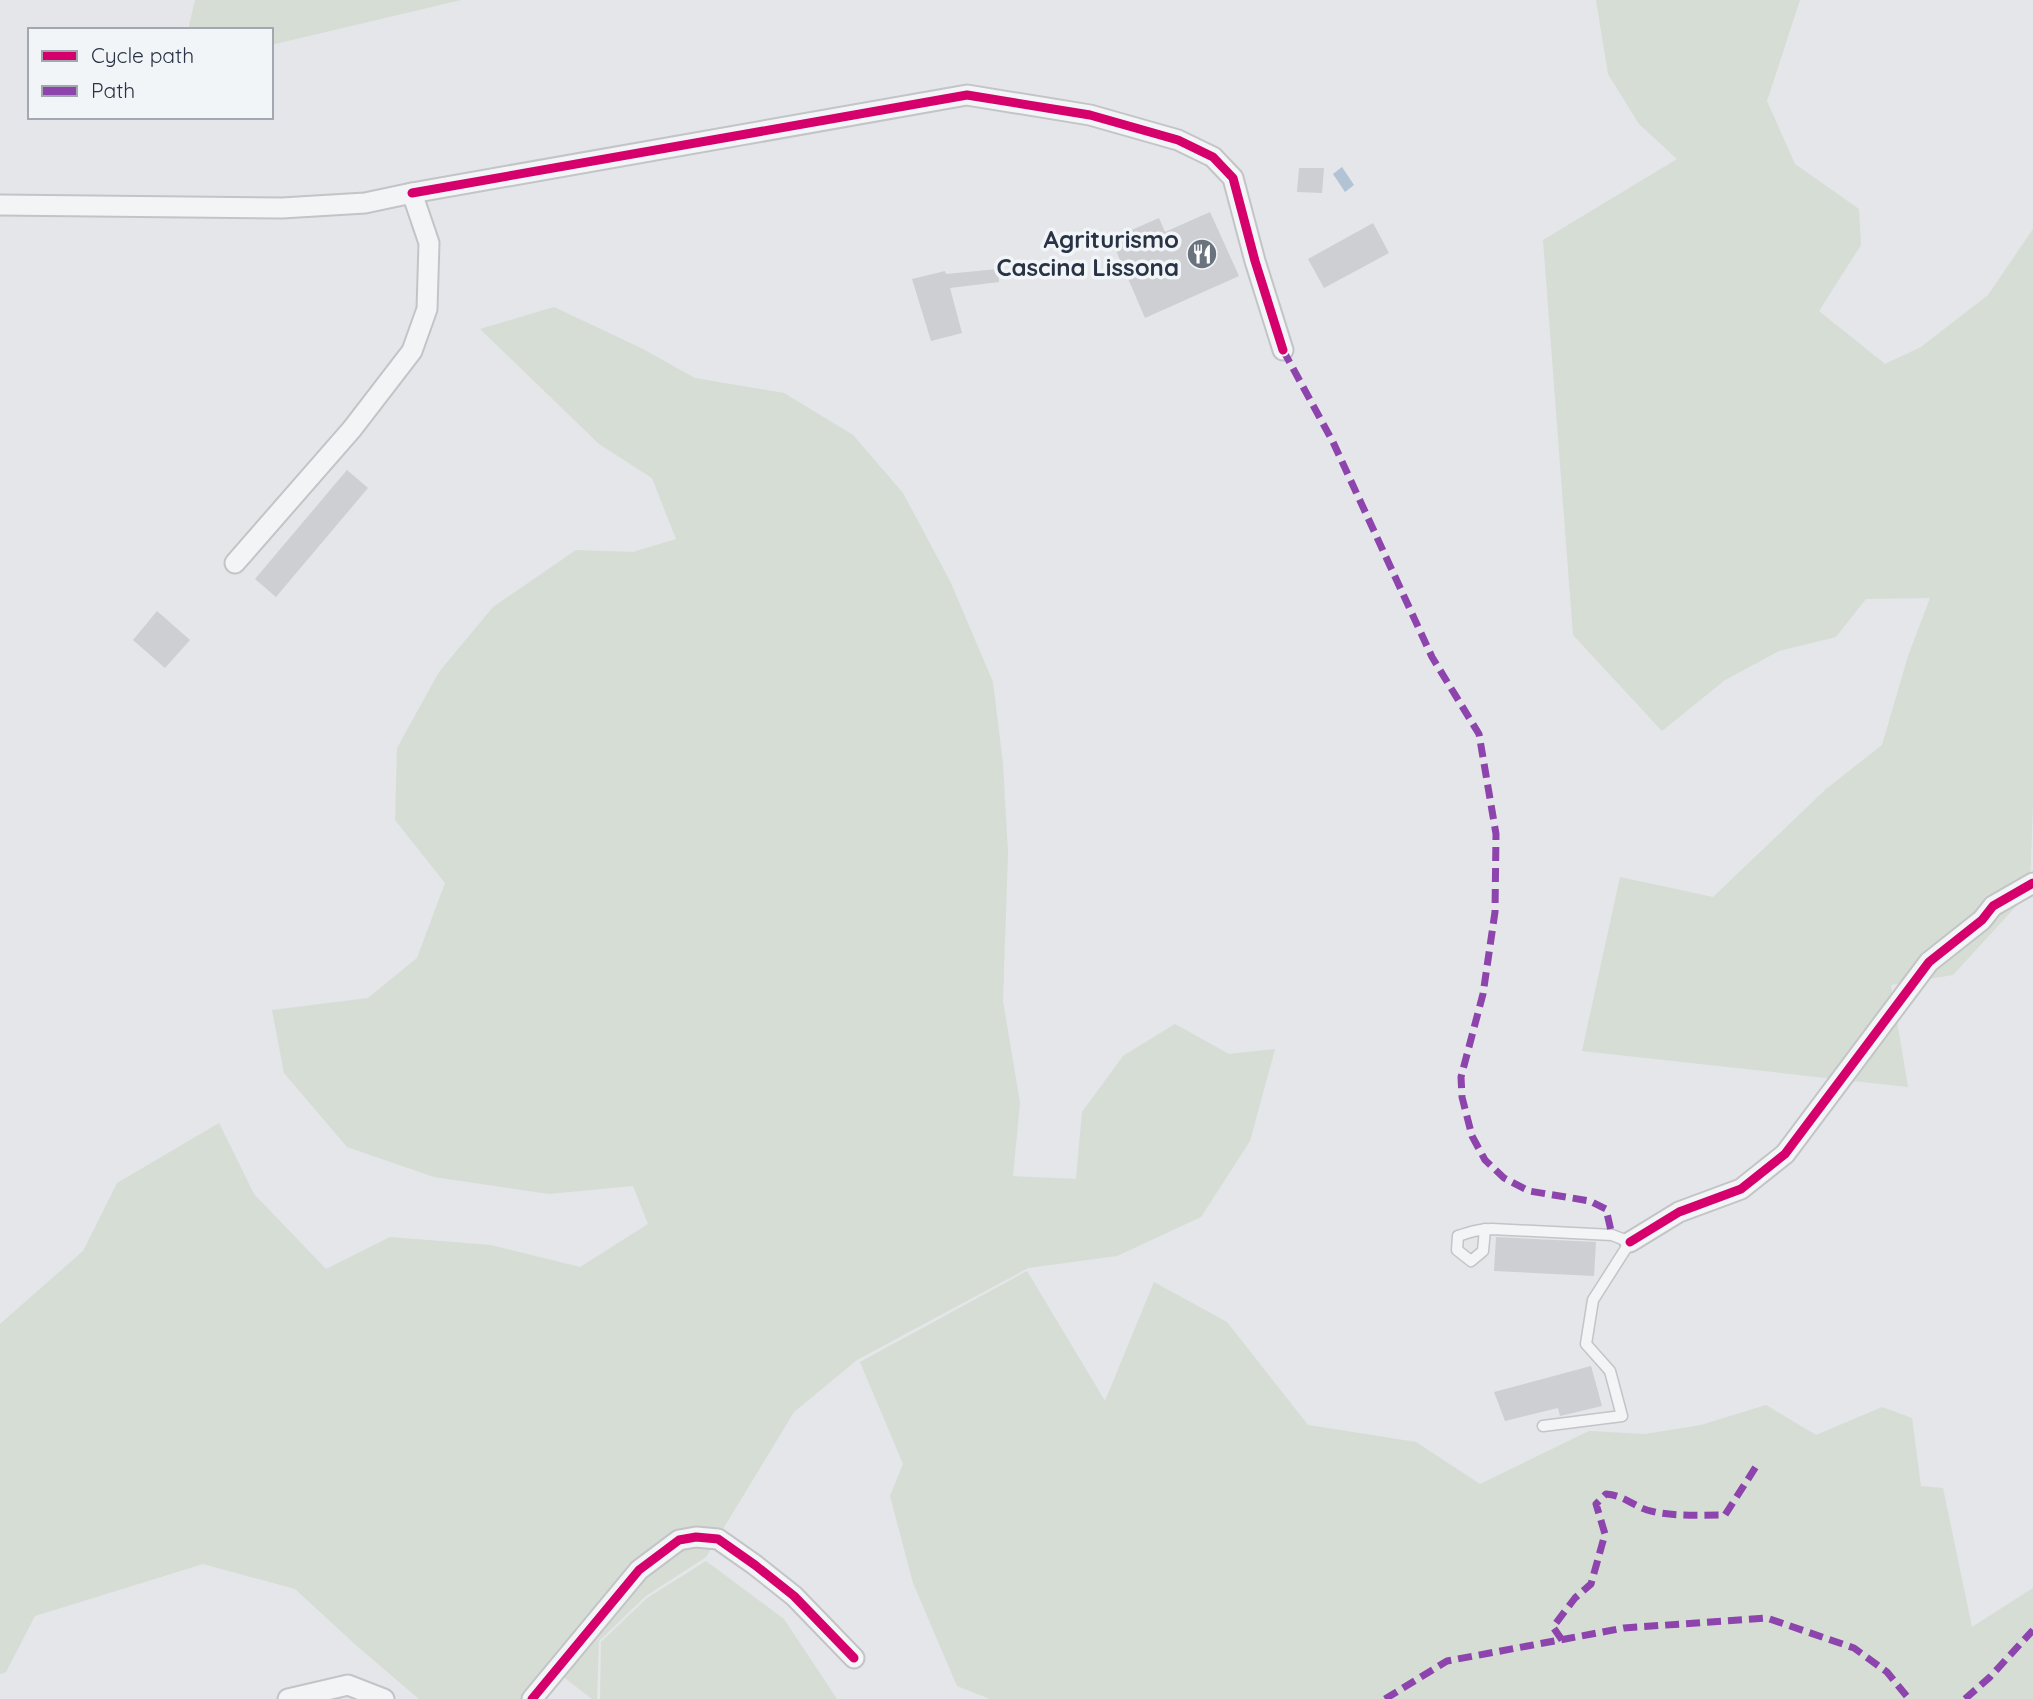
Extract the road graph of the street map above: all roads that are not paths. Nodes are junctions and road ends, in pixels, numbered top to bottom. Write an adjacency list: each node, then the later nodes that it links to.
1 (412, 193): 2 (street); 3 (street); 4 (street)
2 (0, 205)
3 (1283, 350)
4 (235, 563)
5 (2033, 883): 7 (street)
6 (1485, 1229): 7 (lane)
7 (1630, 1242): 8 (lane)
8 (1544, 1426)
9 (854, 1658): 12 (street)
10 (288, 1699): 11 (street)
11 (384, 1699)
12 (532, 1699)

